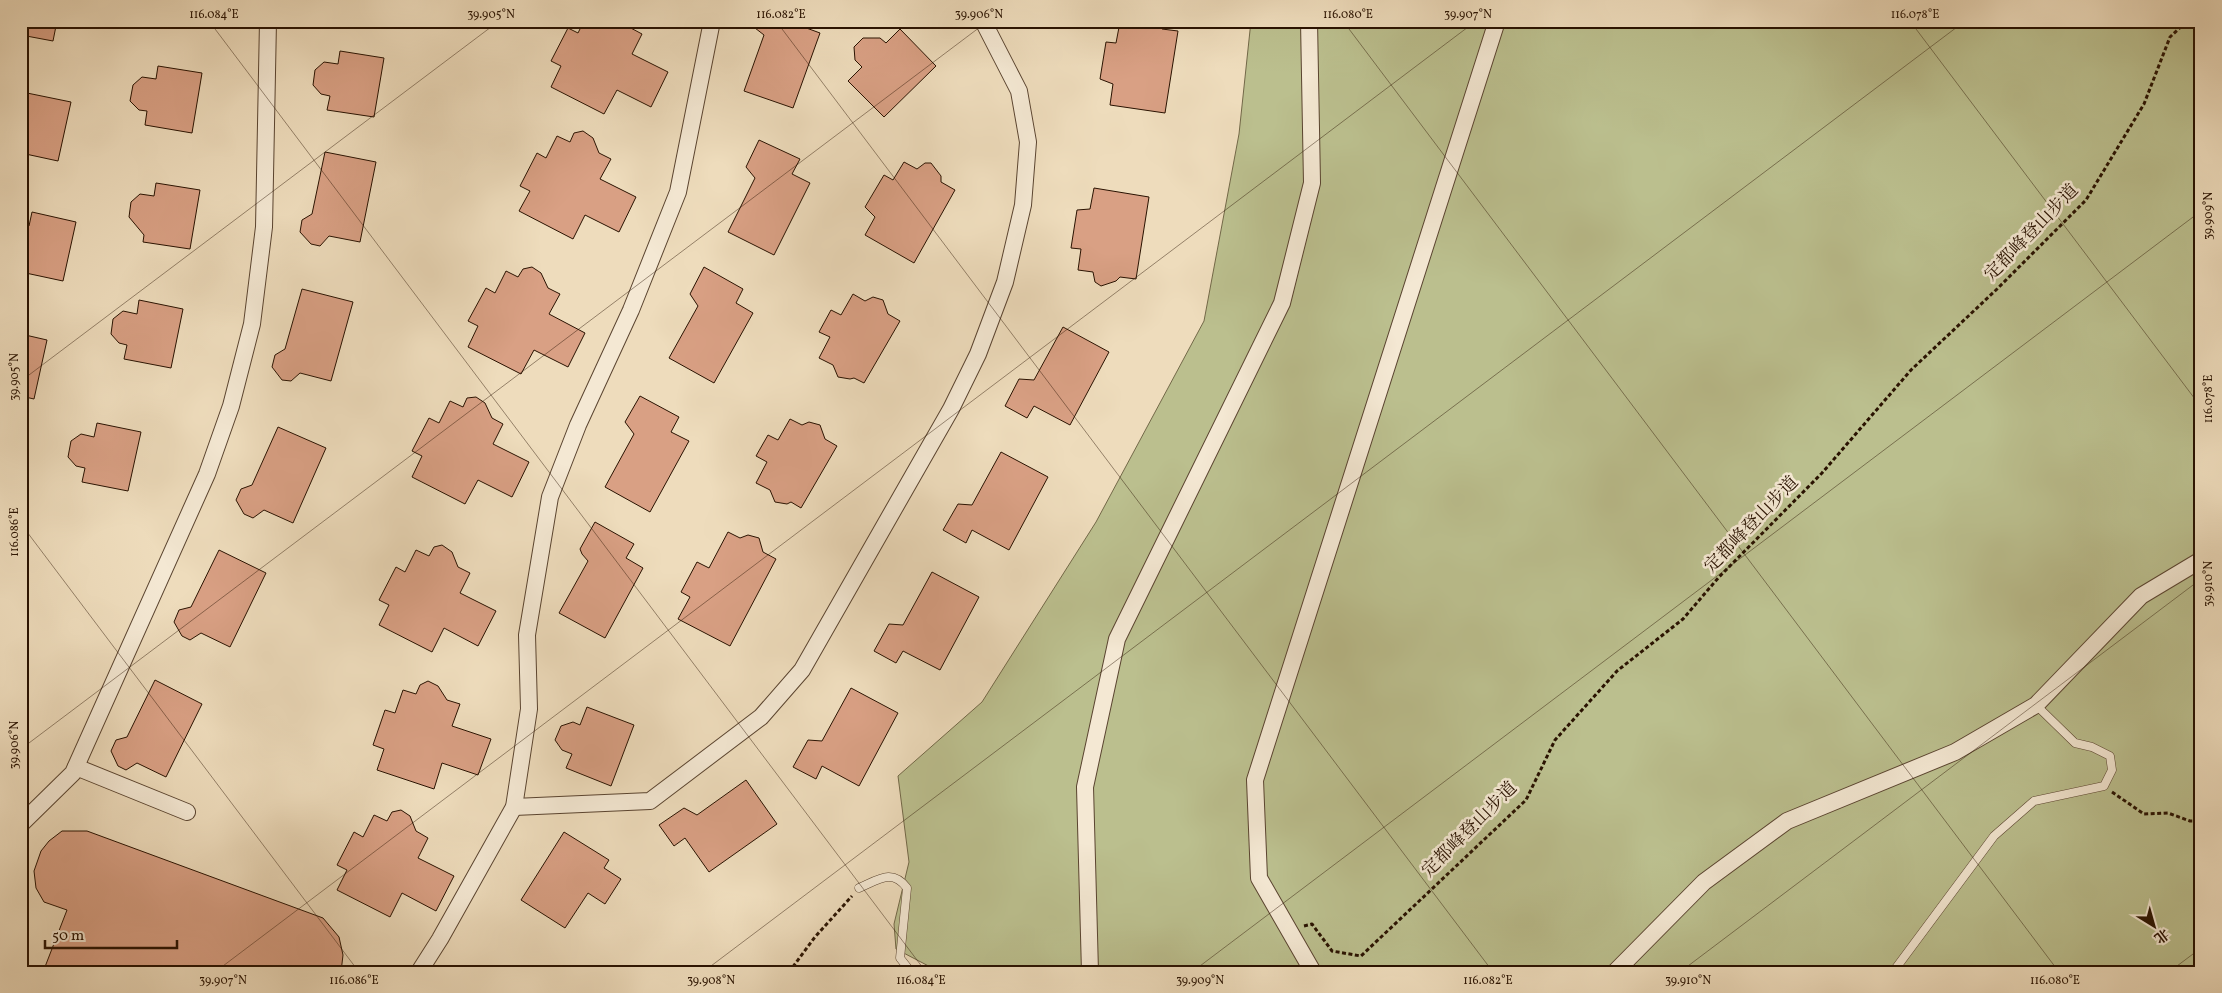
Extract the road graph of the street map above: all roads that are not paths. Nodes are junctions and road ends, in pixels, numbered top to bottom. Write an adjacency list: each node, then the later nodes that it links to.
1 (268, 21): 8 (street)
2 (712, 21): 9 (street)
3 (983, 21): 9 (street)
4 (1309, 21): 15 (street)
5 (1497, 21): 16 (street)
6 (2201, 560): 7 (street)
7 (2036, 705): 17 (street); 18 (lane)
8 (76, 768): 10 (street); 11 (street)
9 (514, 807): 13 (street)
10 (187, 812)
11 (21, 824)
12 (859, 888): 14 (lane)
13 (419, 972)
14 (911, 972)
15 (1090, 972)
16 (1313, 972)
17 (1615, 972)
18 (1893, 972)

